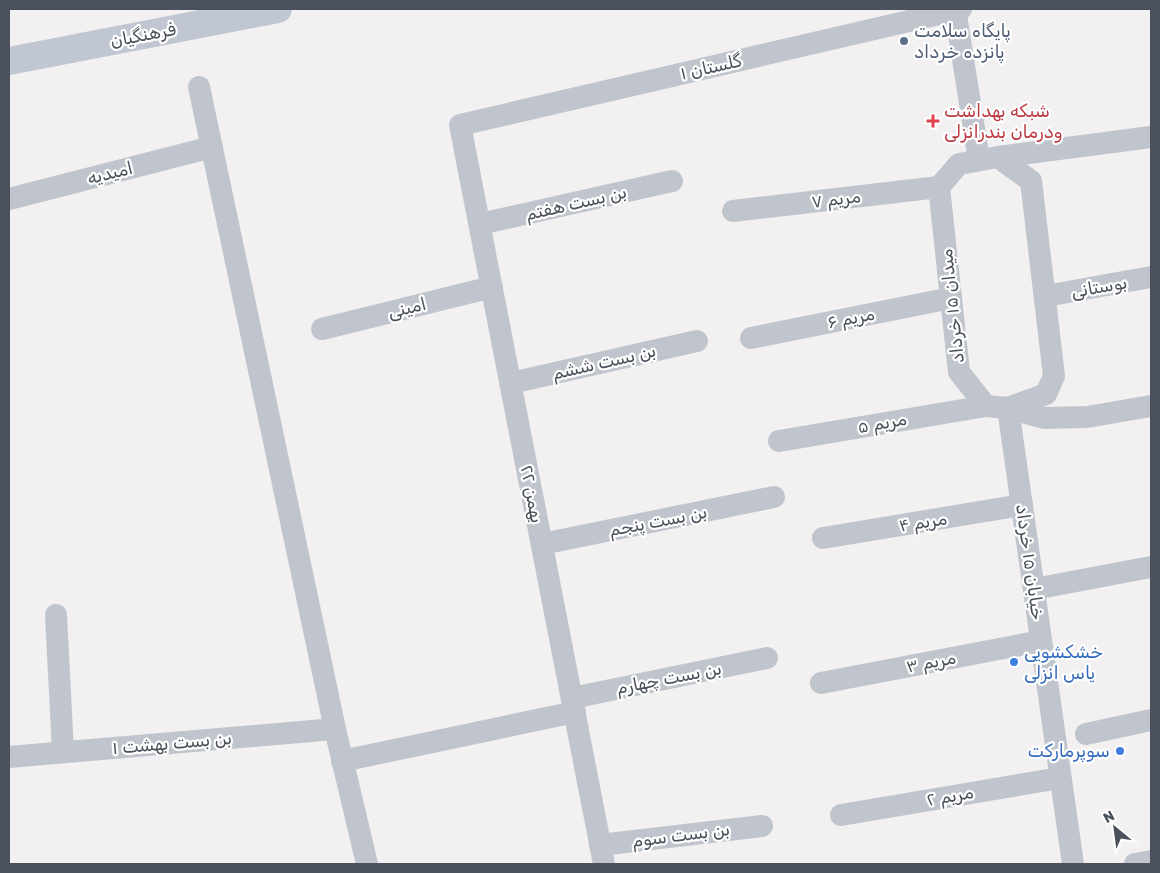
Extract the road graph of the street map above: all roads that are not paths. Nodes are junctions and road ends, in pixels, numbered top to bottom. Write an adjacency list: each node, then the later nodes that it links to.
1 (278, 9): 3 (street, فرهنگیان)
2 (957, 9): 6 (street, گلستان ۱); 9 (street)
3 (241, 12): 4 (street, فرهنگیان)
4 (9, 61)
5 (199, 87): 8 (street)
6 (460, 124): 14 (street, ۲۲ بهمن)
7 (1151, 137): 9 (street)
8 (212, 147): 12 (street, امیدیه); 39 (street)
9 (988, 159): 11 (street); 17 (street)
10 (672, 181): 14 (street, بن بست هفتم)
11 (939, 187): 13 (street, مریم ۷); 18 (street, میدان ۱۵ خرداد)
12 (9, 199)
13 (733, 211)
14 (480, 224): 16 (street, ۲۲ بهمن)
15 (1151, 278): 17 (street, بوستانی)
16 (492, 287): 19 (street, امینی); 22 (street, ۲۲ بهمن)
17 (1046, 296): 25 (street)
18 (951, 298): 20 (street, مریم ۶); 23 (street, میدان ۱۵ خرداد)
19 (322, 330)
20 (751, 338)
21 (697, 341): 22 (street, بن بست ششم)
22 (511, 383): 30 (street, ۲۲ بهمن)
23 (986, 406): 25 (street); 26 (street, مریم ۵)
24 (1151, 406): 25 (street)
25 (1008, 408): 28 (street, خیابان ۱۵ خرداد)
26 (779, 441)
27 (774, 497): 30 (street, بن بست پنجم)
28 (1022, 505): 29 (street, مریم ۴); 32 (street, خیابان ۱۵ خرداد)
29 (823, 538)
30 (542, 544): 37 (street, ۲۲ بهمن)
31 (1151, 567): 32 (street)
32 (1034, 589): 34 (street, خیابان ۱۵ خرداد)
33 (56, 615): 41 (street)
34 (1041, 641): 36 (street, مریم ۳); 44 (street, خیابان ۱۵ خرداد)
35 (767, 658): 37 (street, بن بست چهارم)
36 (821, 683)
37 (573, 705): 43 (street, بن بست چهارم); 47 (street, ۲۲ بهمن)
38 (1151, 720): 40 (street)
39 (335, 729): 41 (street, بن بست بهشت ۱); 43 (street)
40 (1086, 734)
41 (64, 752): 42 (street, بن بست بهشت ۱)
42 (9, 757)
43 (342, 761): 49 (street)
44 (1060, 778): 45 (street, مریم ۲); 50 (street, خیابان ۱۵ خرداد)
45 (840, 815)
46 (762, 826): 47 (street, بن بست سوم)
47 (602, 855)
48 (1151, 861): 51 (street)
49 (367, 864)
50 (1073, 864)
51 (1135, 864)

